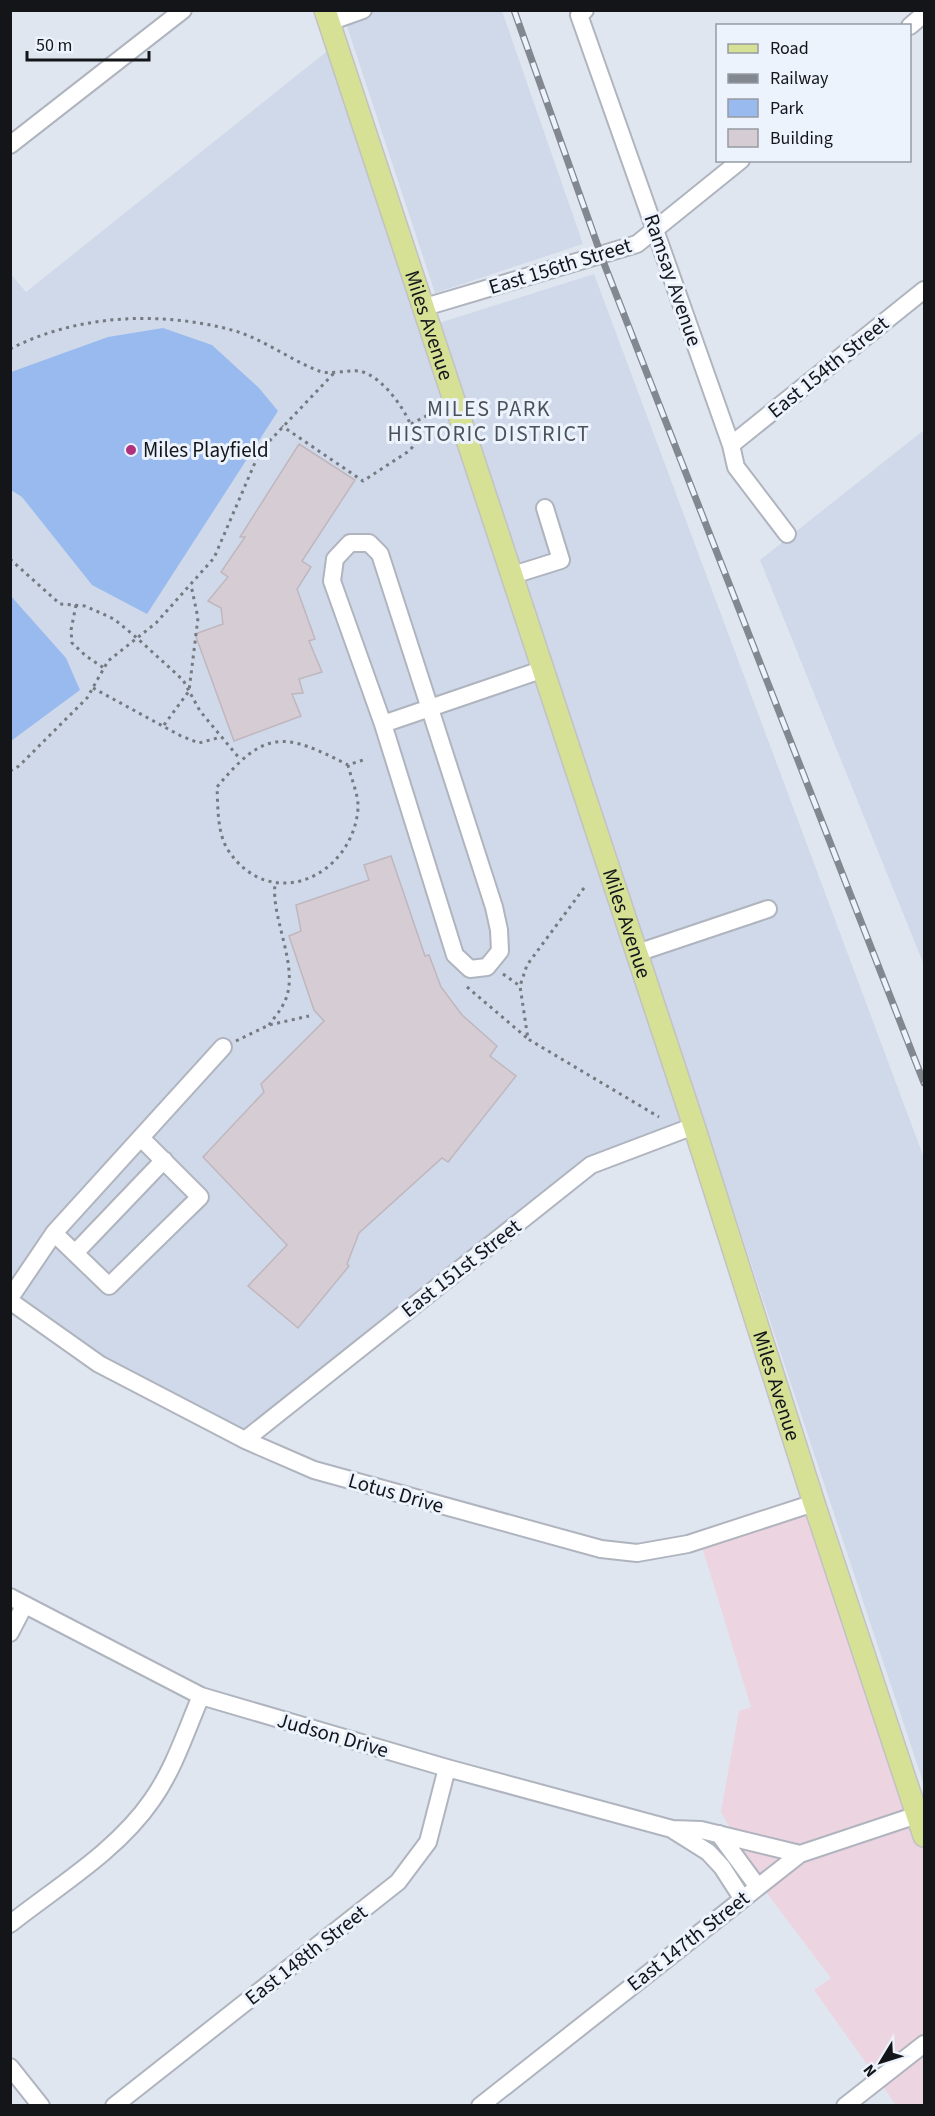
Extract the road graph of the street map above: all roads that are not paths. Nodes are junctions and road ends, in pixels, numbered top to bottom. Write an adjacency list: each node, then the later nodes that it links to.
1 (183, 10): 7 (street)
2 (363, 10): 5 (street)
3 (582, 13): 9 (street, Ramsay Avenue)
4 (924, 14): 6 (street)
5 (327, 16): 11 (main road, Miles Avenue)
6 (911, 24)
7 (10, 145)
8 (739, 162): 9 (street, East 156th Street)
9 (655, 230): 11 (street, East 156th Street); 12 (street, Ramsay Avenue)
10 (924, 290): 12 (street, East 154th Street)
11 (425, 307): 15 (main road, Miles Avenue)
12 (731, 445): 14 (street, Ramsay Avenue)
13 (545, 508): 15 (street)
14 (787, 534)
15 (513, 575): 16 (main road, Miles Avenue)
16 (544, 669): 17 (street); 20 (main road, Miles Avenue)
17 (428, 708): 18 (street); 18 (street); 18 (street)
18 (383, 724)
19 (768, 909): 20 (street)
20 (637, 953): 22 (main road, Miles Avenue)
21 (223, 1047): 23 (street)
22 (694, 1126): 28 (street, East 151st Street); 29 (main road, Miles Avenue)
23 (141, 1138): 24 (street); 25 (street)
24 (164, 1160): 26 (street); 26 (street)
25 (54, 1233): 26 (street); 27 (street)
26 (75, 1253)
27 (10, 1299): 28 (street, Lotus Drive)
28 (245, 1440): 29 (street, Lotus Drive)
29 (814, 1503): 34 (main road, Miles Avenue)
30 (17, 1601): 31 (street); 32 (street, Judson Drive)
31 (10, 1633)
32 (201, 1696): 33 (street, Judson Drive); 41 (street)
33 (447, 1768): 35 (street, Judson Drive); 45 (street, East 148th Street)
34 (917, 1815): 37 (main road, Miles Avenue); 38 (street, East 147th Street)
35 (672, 1829): 36 (street, Judson Drive); 40 (street, Judson Drive)
36 (719, 1834): 38 (street, Judson Drive); 39 (street)
37 (924, 1836)
38 (801, 1854): 39 (street, East 147th Street)
39 (758, 1887): 40 (street, East 147th Street)
40 (742, 1898): 46 (street, East 147th Street)
41 (10, 1924)
42 (924, 2044): 47 (street)
43 (10, 2067): 44 (street)
44 (41, 2106)
45 (114, 2106)
46 (480, 2106)
47 (845, 2106)

